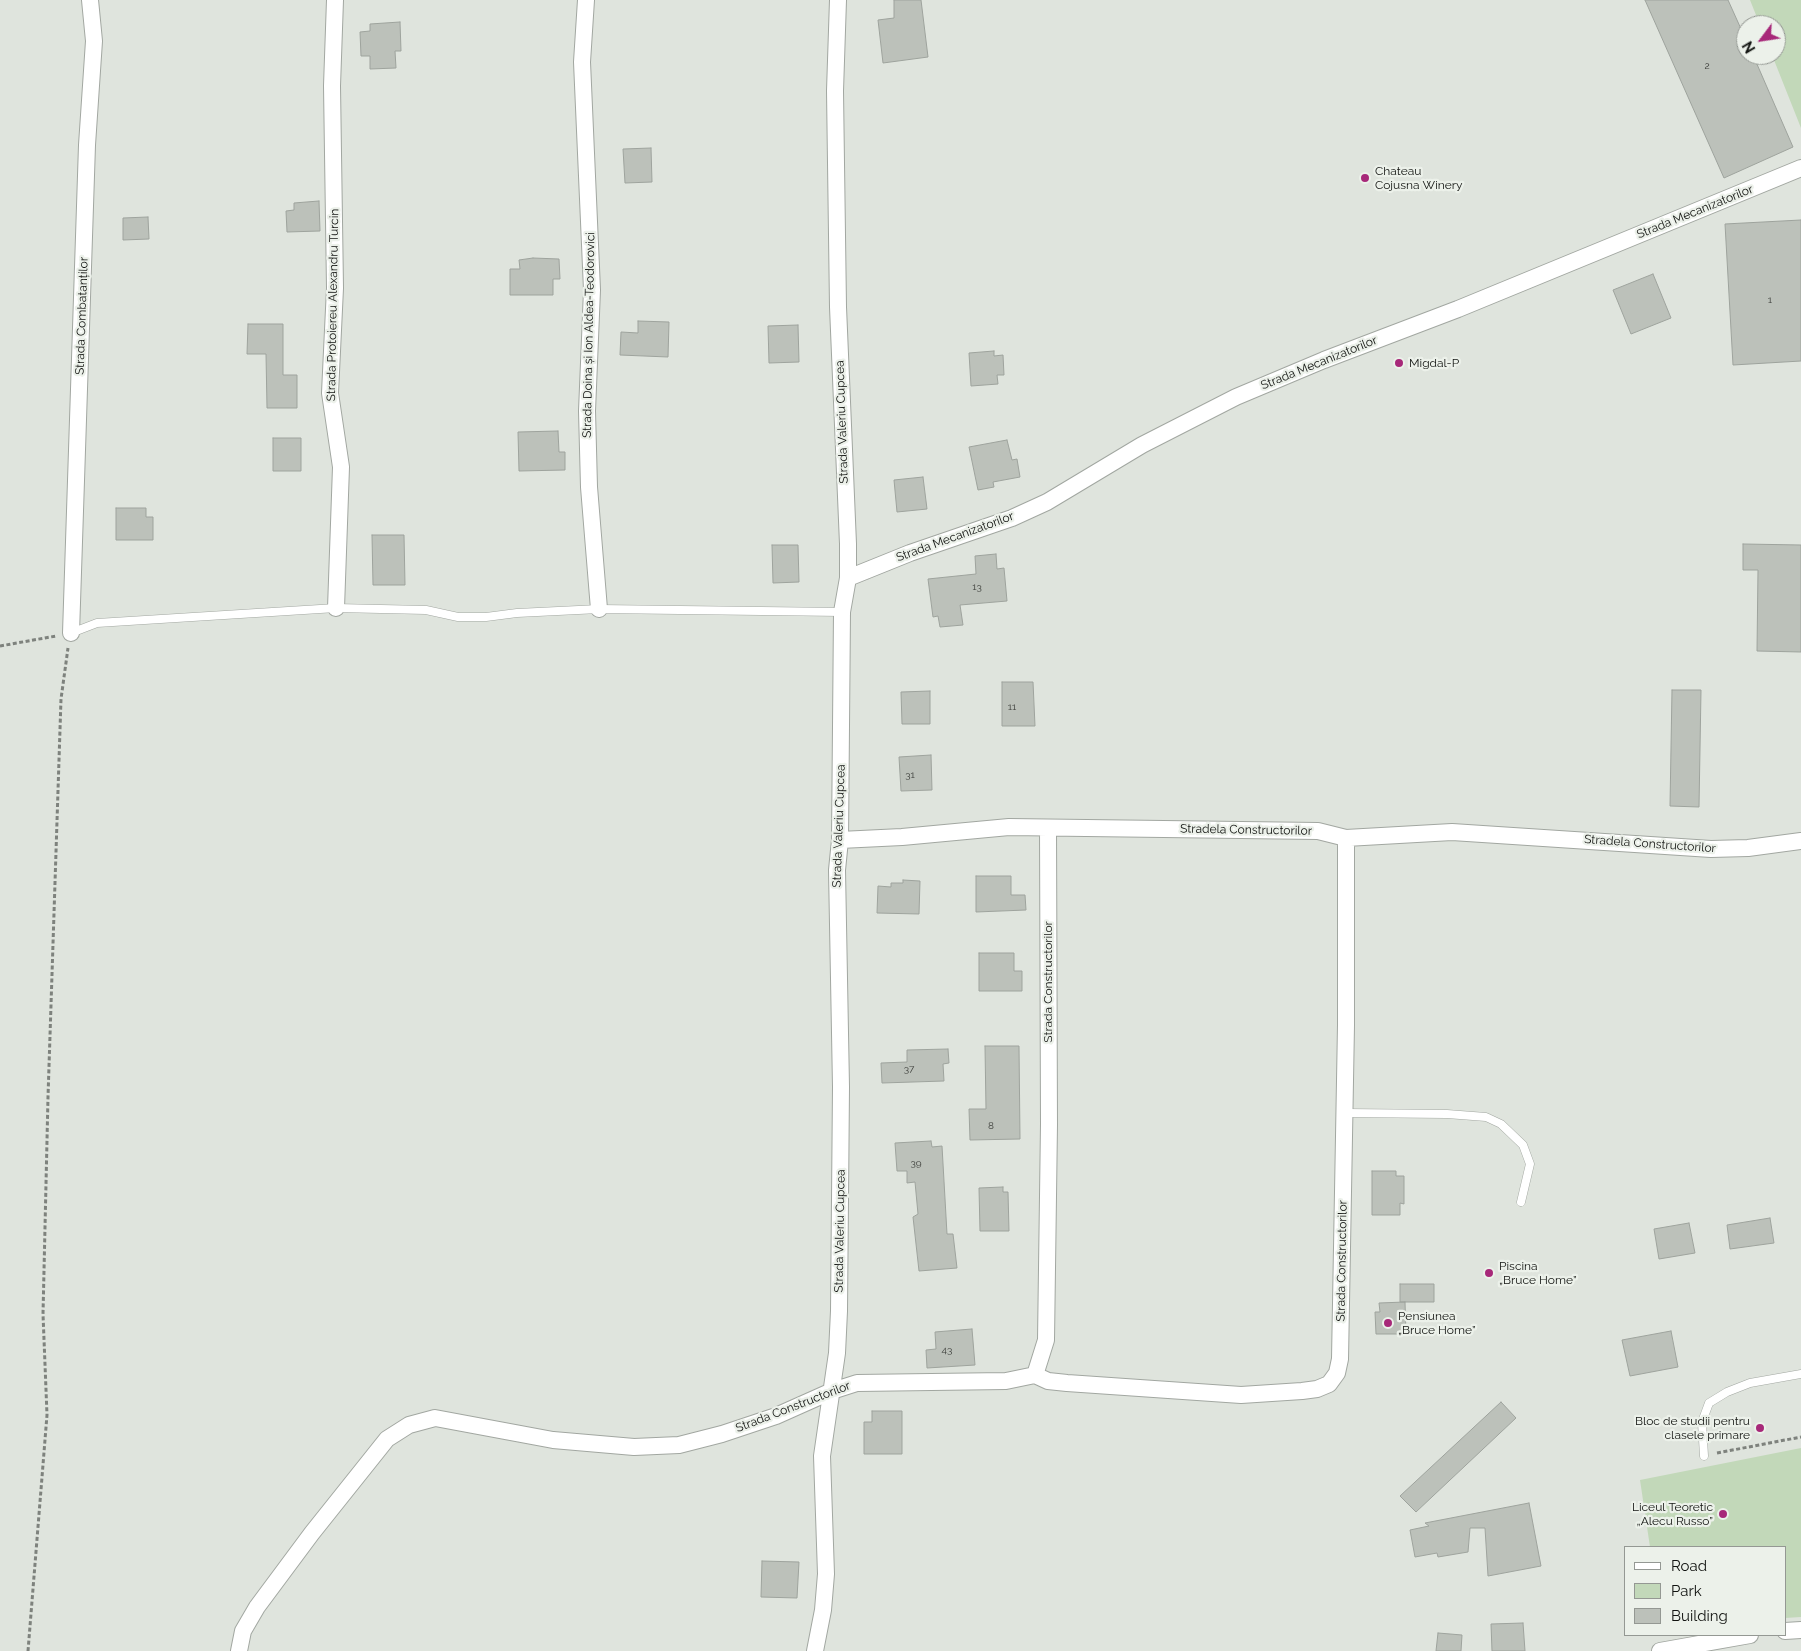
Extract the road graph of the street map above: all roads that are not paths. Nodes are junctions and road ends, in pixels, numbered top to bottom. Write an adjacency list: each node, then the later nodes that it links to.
1 (90, 0): 10 (street, Strada Combatanților)
2 (335, 0): 7 (street, Strada Protoiereu Alexandru Turcin)
3 (586, 0): 8 (street, Strada Doina și Ion Aldea-Teodorovici)
4 (838, 0): 6 (street, Strada Valeriu Cupcea)
5 (1801, 168): 6 (street, Strada Mecanizatorilor)
6 (848, 578): 9 (street, Strada Valeriu Cupcea)
7 (336, 608): 8 (lane); 10 (lane)
8 (599, 609): 9 (lane)
9 (842, 612): 13 (street, Strada Valeriu Cupcea)
10 (71, 632)
11 (1048, 828): 12 (street, Stradela Constructorilor); 13 (street, Stradela Constructorilor); 17 (street, Strada Constructorilor)
12 (1346, 838): 14 (street, Stradela Constructorilor); 15 (street, Strada Constructorilor)
13 (840, 840): 19 (street, Strada Valeriu Cupcea)
14 (1801, 841)
15 (1345, 1113): 16 (lane); 17 (street, Strada Constructorilor)
16 (1521, 1202)
17 (1035, 1374): 19 (street, Strada Constructorilor)
18 (1801, 1374): 20 (lane)
19 (832, 1391): 24 (street, Strada Constructorilor); 25 (street, Strada Valeriu Cupcea)
20 (1704, 1456)
21 (1801, 1630): 22 (street)
22 (1786, 1631)
23 (1744, 1636): 26 (street)
24 (239, 1651)
25 (814, 1651)
26 (1660, 1651)

